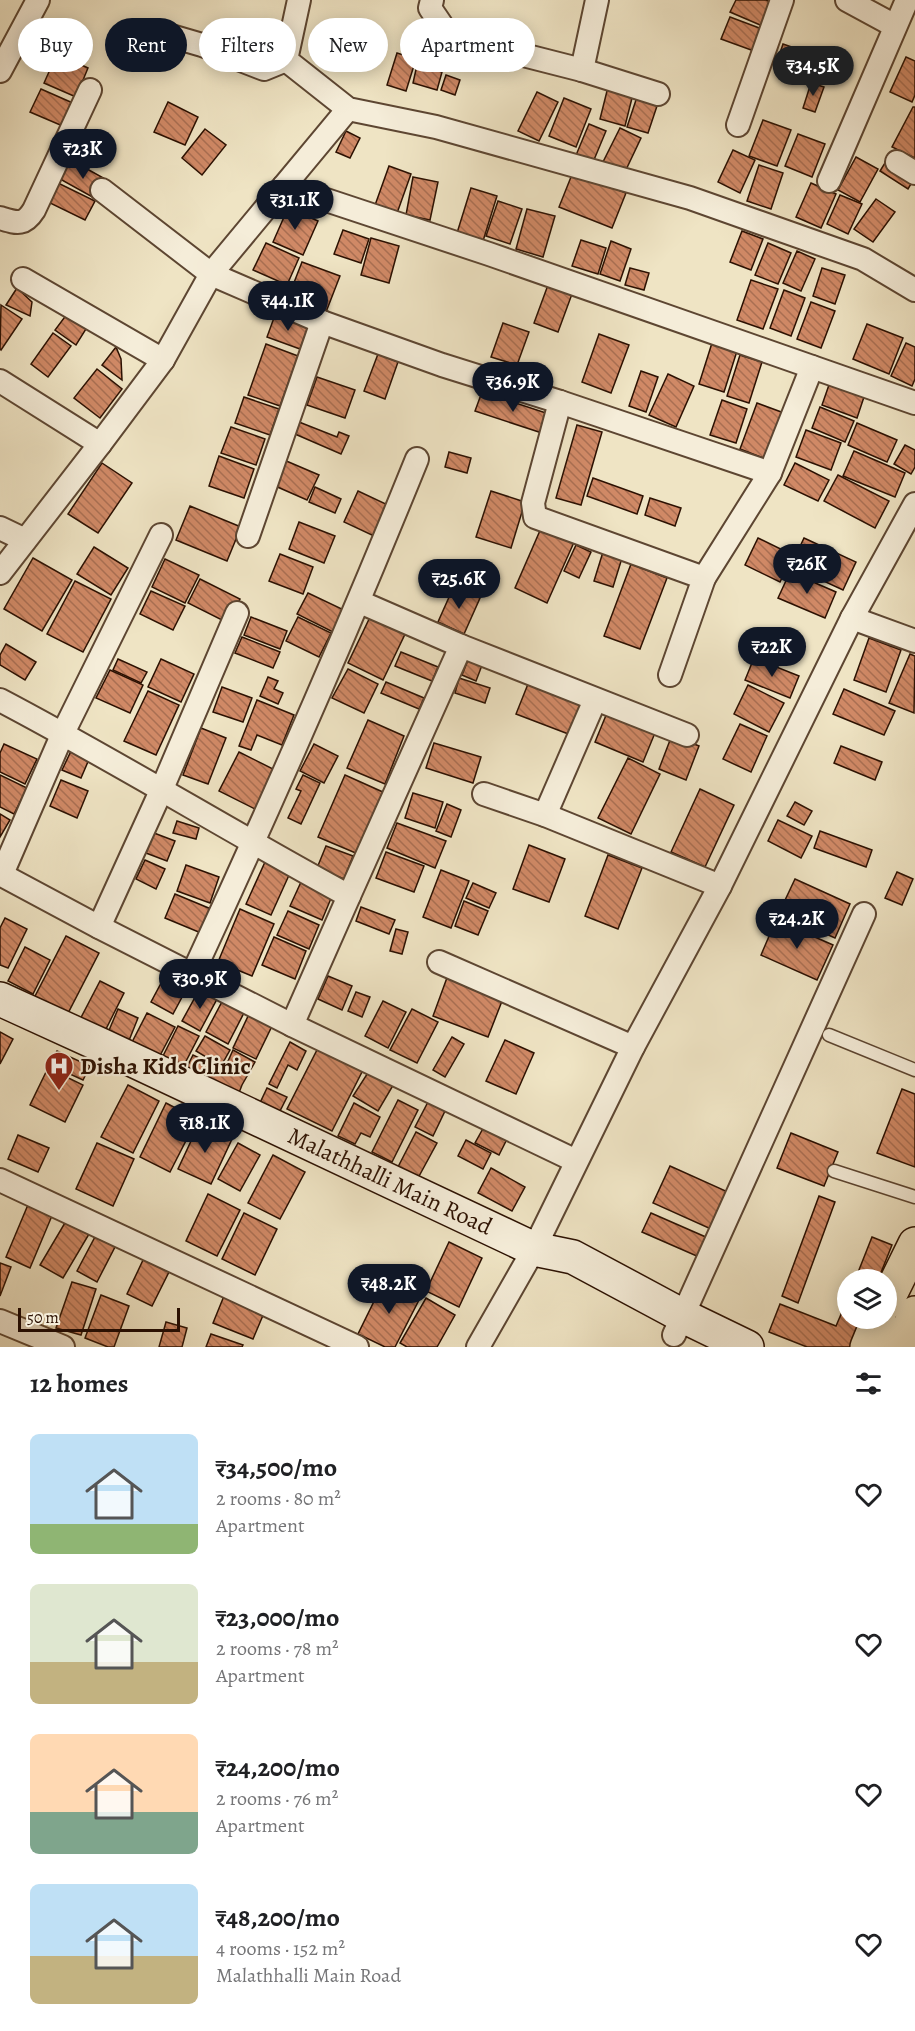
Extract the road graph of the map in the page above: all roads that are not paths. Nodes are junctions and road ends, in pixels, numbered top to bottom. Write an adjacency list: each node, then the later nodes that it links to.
1 (38, 0): 12 (street)
2 (299, 0): 8 (street)
3 (432, 0): 11 (street)
4 (597, 0): 11 (street)
5 (782, 0): 16 (street)
6 (848, 0): 9 (street)
7 (908, 0): 9 (street)
8 (295, 18)
9 (895, 26): 17 (street)
10 (296, 68): 15 (street)
11 (582, 70): 14 (street)
12 (0, 71)
13 (90, 90): 20 (street)
14 (658, 94)
15 (348, 109): 18 (street); 23 (street)
16 (738, 125)
17 (829, 181)
18 (284, 186): 21 (street); 26 (street)
19 (102, 190): 21 (street)
20 (0, 218)
21 (211, 274): 24 (street); 25 (street)
22 (23, 279): 25 (street)
23 (915, 290)
24 (322, 322): 28 (street); 36 (street)
25 (163, 360): 30 (street)
26 (812, 368): 29 (street); 32 (street)
27 (0, 381): 30 (street)
28 (560, 402): 32 (street); 39 (street)
29 (915, 403)
30 (100, 444): 37 (street)
31 (417, 459): 40 (street)
32 (770, 473): 39 (street)
33 (915, 504): 42 (street)
34 (0, 528): 37 (street)
35 (161, 535): 48 (street)
36 (248, 536)
37 (25, 540): 38 (street)
38 (0, 573)
39 (705, 578): 45 (street)
40 (360, 602): 44 (street); 53 (street)
41 (237, 613): 50 (street)
42 (852, 618): 43 (street); 55 (street)
43 (915, 641)
44 (461, 646): 47 (street); 56 (street)
45 (670, 675)
46 (0, 700): 48 (street)
47 (595, 700): 49 (street); 52 (street)
48 (63, 733): 50 (street); 54 (street)
49 (687, 735)
50 (160, 791): 53 (street); 58 (street)
51 (484, 794): 52 (street)
52 (545, 815): 55 (street)
53 (253, 844): 56 (street); 60 (street)
54 (1, 874): 58 (street)
55 (720, 886): 64 (street)
56 (349, 896): 62 (street)
57 (864, 914): 75 (street)
58 (99, 927): 60 (street)
59 (439, 962): 64 (street)
60 (193, 973): 62 (street)
61 (0, 999): 71 (main road, Malathhalli Main Road)
62 (292, 1025): 66 (street)
63 (830, 1035): 65 (lane)
64 (633, 1047): 66 (street)
65 (915, 1070)
66 (576, 1161): 71 (street)
67 (834, 1171): 69 (lane)
68 (0, 1180): 77 (street)
69 (915, 1197)
70 (915, 1244): 72 (main road)
71 (534, 1249): 75 (main road); 78 (street)
72 (897, 1281)
73 (0, 1321): 76 (street)
74 (906, 1326): 80 (main road)
75 (684, 1333): 79 (main road)
76 (63, 1347)
77 (357, 1347)
78 (478, 1347)
79 (747, 1347)
80 (867, 1347)

